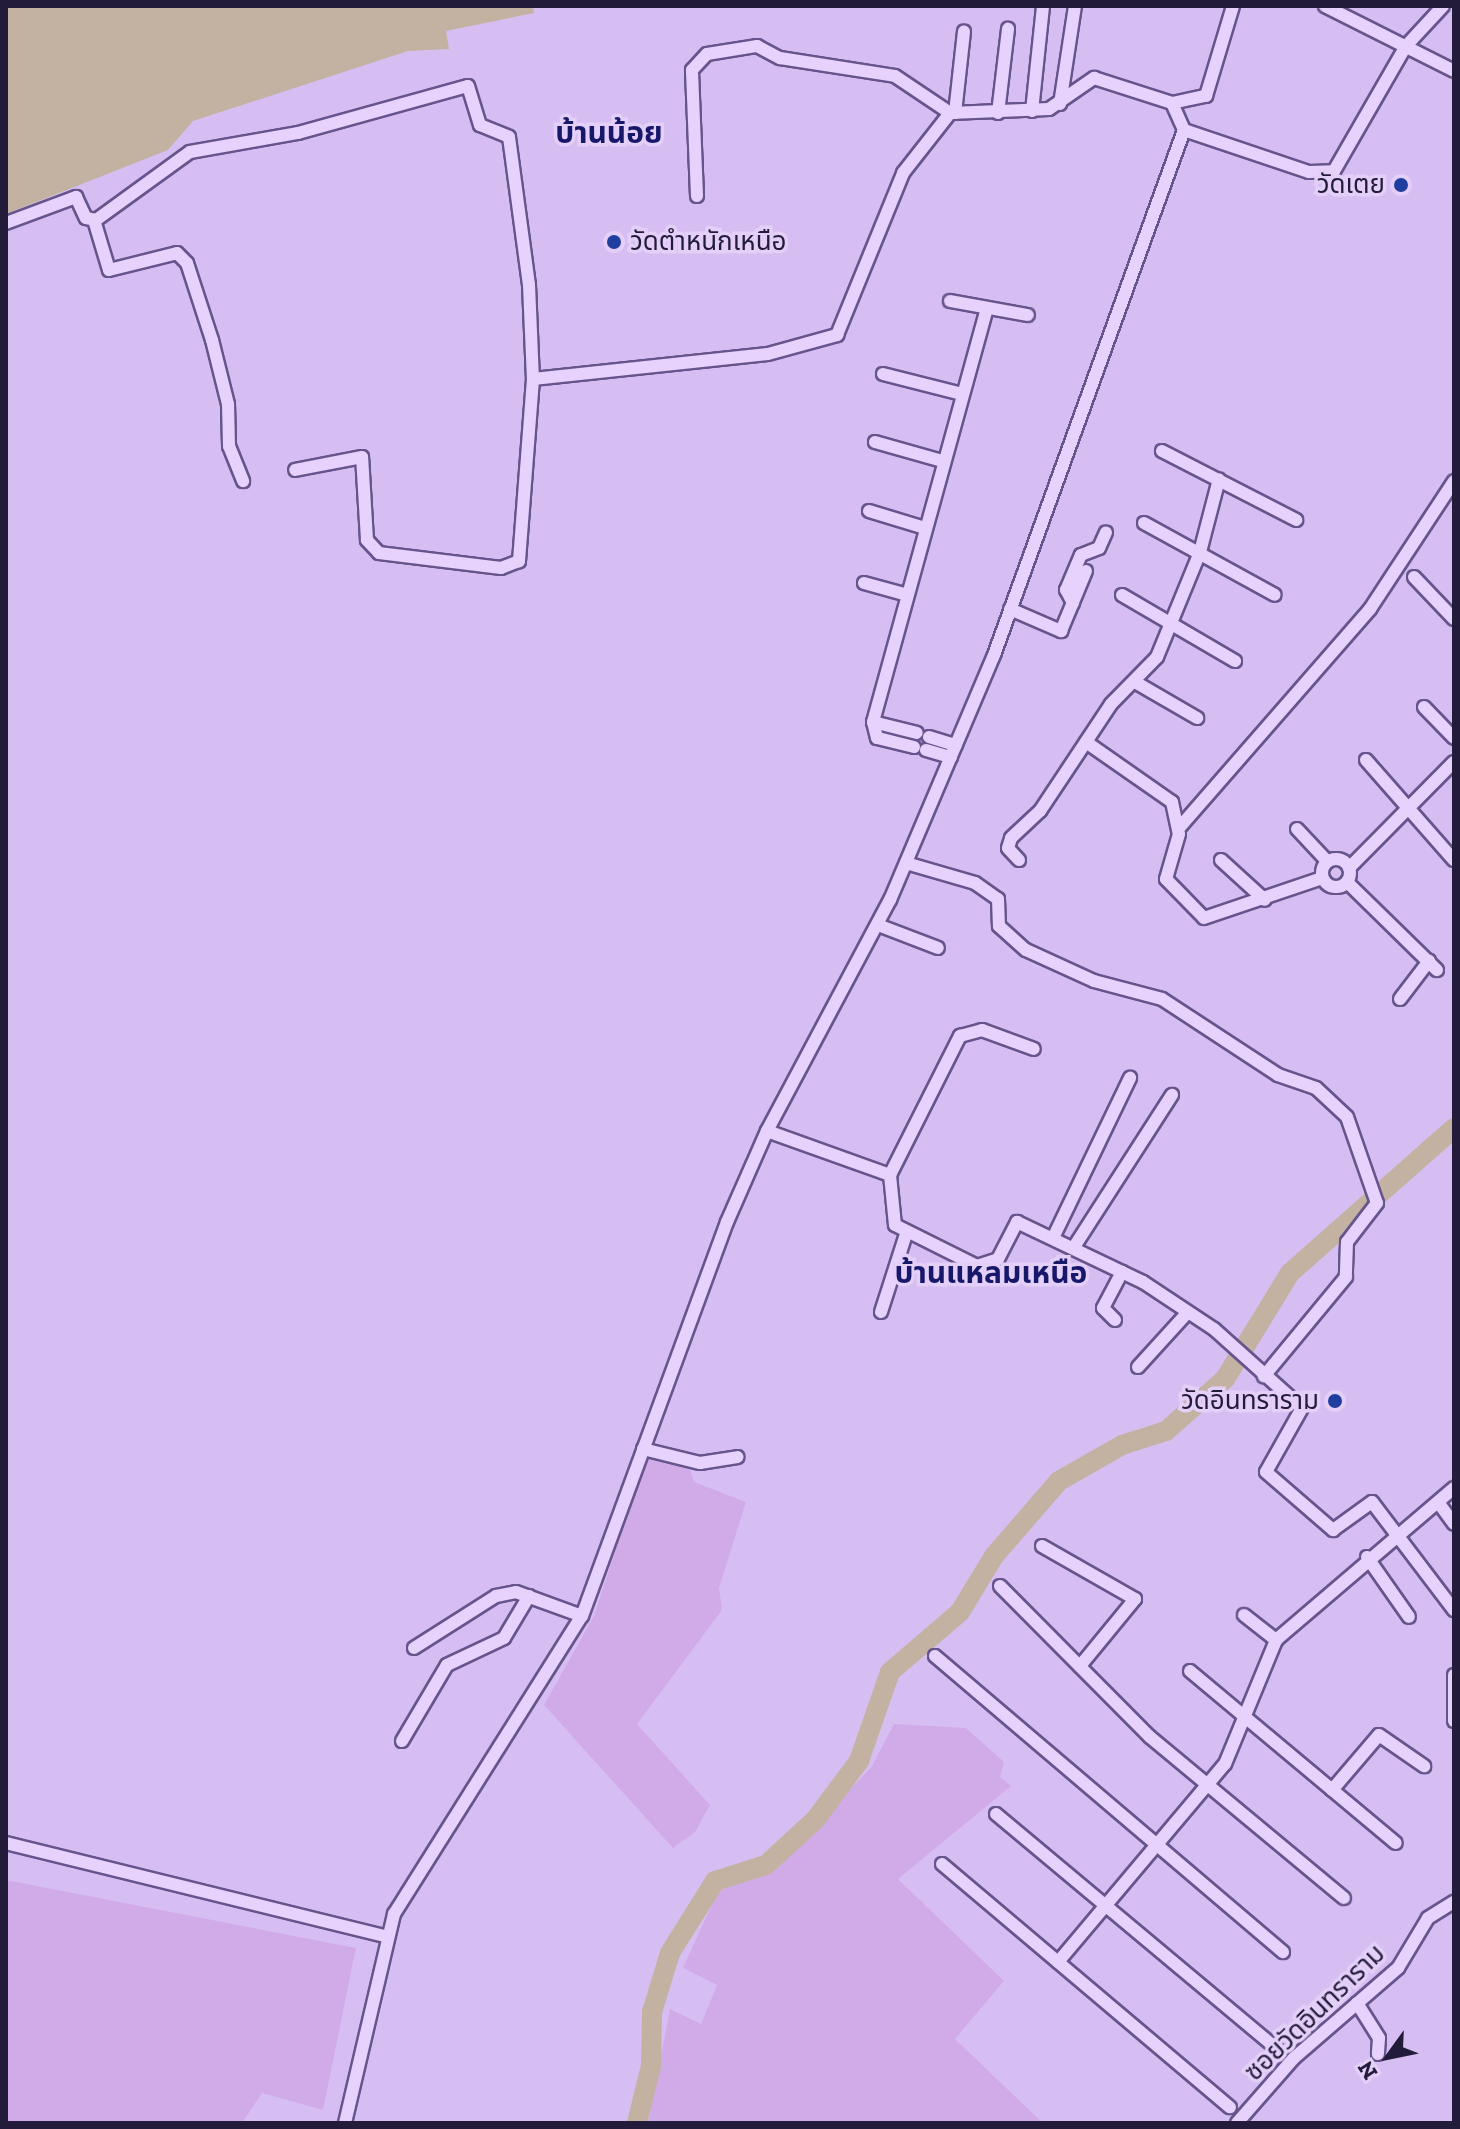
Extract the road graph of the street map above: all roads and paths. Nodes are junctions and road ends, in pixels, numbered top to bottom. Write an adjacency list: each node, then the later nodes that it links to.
1 (1043, 6): 12 (street)
2 (1075, 6): 11 (street)
3 (1233, 6): 10 (street)
4 (1325, 6): 8 (street)
5 (1443, 6): 8 (street)
6 (1008, 29): 14 (street)
7 (964, 31): 13 (street)
8 (1406, 46): 9 (street); 15 (street)
9 (1454, 71)
10 (1172, 103): 11 (street); 15 (street)
11 (1060, 104): 12 (street)
12 (1032, 111): 14 (street)
13 (952, 113): 14 (street); 16 (street); 23 (street)
14 (998, 113)
15 (1184, 130): 45 (street)
16 (697, 196)
17 (94, 220): 18 (street); 23 (street); 30 (street)
18 (6, 223)
19 (950, 301): 20 (street)
20 (987, 309): 21 (street); 24 (street)
21 (1028, 315)
22 (883, 374): 24 (street)
23 (533, 379): 28 (street)
24 (962, 394): 27 (street)
25 (875, 442): 27 (street)
26 (1162, 451): 29 (street)
27 (942, 461): 35 (street)
28 (295, 470)
29 (1219, 479): 33 (street); 37 (street)
30 (243, 481)
31 (1454, 481): 59 (street)
32 (869, 511): 35 (street)
33 (1296, 520)
34 (1144, 523): 37 (street)
35 (922, 527): 41 (street)
36 (1106, 532): 44 (street)
37 (1200, 552): 43 (street); 47 (street)
38 (1086, 571): 44 (street)
39 (1414, 577): 46 (street)
40 (864, 583): 41 (street)
41 (904, 594): 52 (street)
42 (1122, 595): 47 (street)
43 (1275, 595)
44 (1073, 603): 45 (street)
45 (1010, 609): 55 (street)
46 (1454, 619)
47 (1169, 620): 48 (street); 49 (street)
48 (1235, 661)
49 (1135, 682): 51 (street); 54 (street)
50 (1424, 707): 53 (street)
51 (1197, 718)
52 (873, 728): 55 (street); 55 (street)
53 (1454, 738)
54 (1086, 742): 59 (street); 61 (street)
55 (954, 751): 65 (street)
56 (1366, 760): 58 (street)
57 (1454, 762): 58 (street)
58 (1410, 807): 63 (street); 66 (street)
59 (1179, 828): 68 (street)
60 (1297, 829): 64 (street)
61 (1019, 860)
62 (1221, 860): 68 (street)
63 (1454, 860)
64 (1327, 861): 66 (street); 67 (street)
65 (906, 863): 69 (street); 85 (street)
66 (1348, 875): 67 (street); 71 (street)
67 (1322, 878): 68 (street)
68 (1265, 900)
69 (878, 925): 70 (street); 75 (street)
70 (938, 948)
71 (1400, 999)
72 (1034, 1049): 76 (street)
73 (1130, 1078): 78 (street)
74 (1172, 1095): 79 (street)
75 (767, 1131): 76 (street); 86 (street)
76 (890, 1175): 77 (street)
77 (906, 1234): 78 (street); 81 (street)
78 (1053, 1238): 79 (street)
79 (1074, 1247): 80 (street)
80 (1122, 1272): 82 (street); 83 (street)
81 (881, 1312)
82 (1188, 1312): 84 (street); 85 (street)
83 (1115, 1320)
84 (1138, 1367)
85 (1264, 1376): 91 (street)
86 (643, 1449): 87 (street); 98 (street)
87 (738, 1457)
88 (1454, 1488): 89 (street)
89 (1438, 1502): 90 (street); 91 (street)
90 (1454, 1524)
91 (1400, 1533): 93 (street); 96 (street)
92 (1042, 1546): 103 (street)
93 (1367, 1557): 99 (street); 100 (street)
94 (1000, 1586): 103 (street)
95 (529, 1596): 98 (street); 101 (street); 108 (street)
96 (1454, 1610)
97 (1244, 1615): 100 (street)
98 (582, 1616): 120 (street)
99 (1409, 1617)
100 (1276, 1640): 106 (street)
101 (414, 1648)
102 (935, 1656): 115 (street)
103 (1080, 1666): 110 (street)
104 (1190, 1671): 106 (street)
105 (1454, 1675): 107 (street)
106 (1245, 1716): 110 (street); 111 (street)
107 (1454, 1721)
108 (402, 1741)
109 (1424, 1766): 111 (street)
110 (1208, 1787): 115 (street); 117 (street)
111 (1332, 1790): 114 (street)
112 (996, 1814): 119 (street)
113 (6, 1843): 120 (street)
114 (1396, 1843)
115 (1157, 1846): 119 (street); 121 (street)
116 (942, 1864): 122 (street)
117 (1344, 1898)
118 (1454, 1902): 123 (street, ซอยวัดอินทราราม)
119 (1105, 1904): 122 (street); 124 (street)
120 (385, 1936): 127 (street)
121 (1283, 1952)
122 (1058, 1962): 126 (street)
123 (1357, 2003): 125 (street); 128 (street, ซอยวัดอินทราราม)
124 (1277, 2049)
125 (1378, 2054)
126 (1230, 2107)
127 (345, 2123)
128 (1237, 2123)

